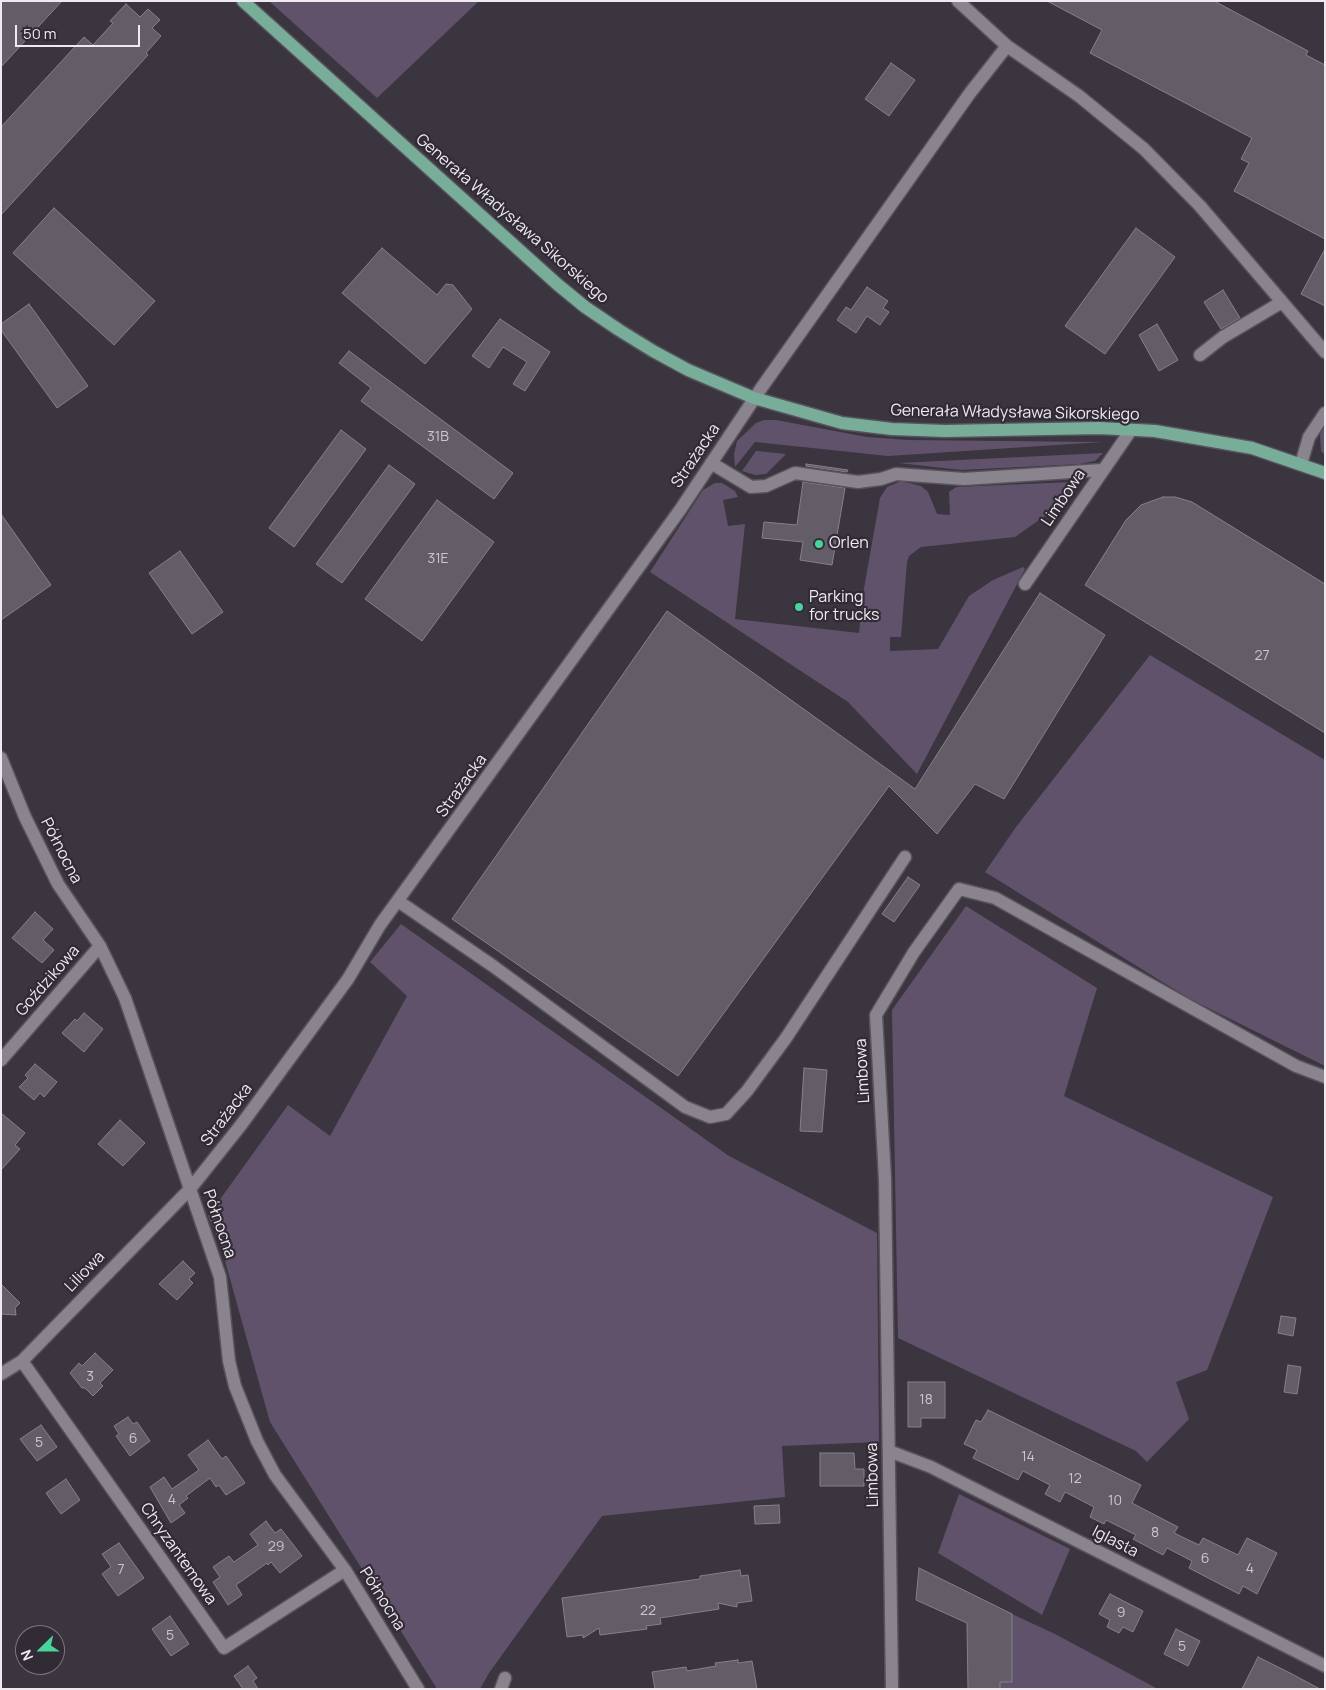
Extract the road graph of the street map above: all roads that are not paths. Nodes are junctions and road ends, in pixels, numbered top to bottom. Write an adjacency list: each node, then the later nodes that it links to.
1 (243, 1): 7 (main road, Generała Władysława Sikorskiego)
2 (958, 1): 3 (street)
3 (1007, 46): 4 (street); 7 (street, Strażacka)
4 (1282, 302): 5 (street); 6 (street)
5 (1325, 352)
6 (1200, 355)
7 (754, 398): 9 (main road, Generała Władysława Sikorskiego); 10 (street, Strażacka)
8 (1325, 413): 11 (street)
9 (1131, 430): 11 (main road, Generała Władysława Sikorskiego); 12 (street, Limbowa)
10 (711, 463): 12 (street); 17 (street, Strażacka)
11 (1302, 464): 13 (main road, Generała Władysława Sikorskiego)
12 (1102, 470): 14 (street, Limbowa)
13 (1325, 473)
14 (1025, 584)
15 (1, 758): 18 (street, Północna)
16 (905, 857): 17 (street)
17 (398, 901): 21 (street, Strażacka)
18 (100, 946): 19 (street, Goździkowa); 21 (street, Północna)
19 (1, 1060)
20 (1325, 1077): 24 (street, Limbowa)
21 (190, 1189): 22 (street, Liliowa); 25 (street, Północna)
22 (22, 1360): 23 (street, Liliowa); 25 (street, Chryzantemowa)
23 (1, 1374)
24 (889, 1450): 26 (street, Iglasta); 28 (street, Limbowa)
25 (345, 1570): 27 (street, Północna)
26 (1325, 1666)
27 (418, 1689)
28 (892, 1689)

